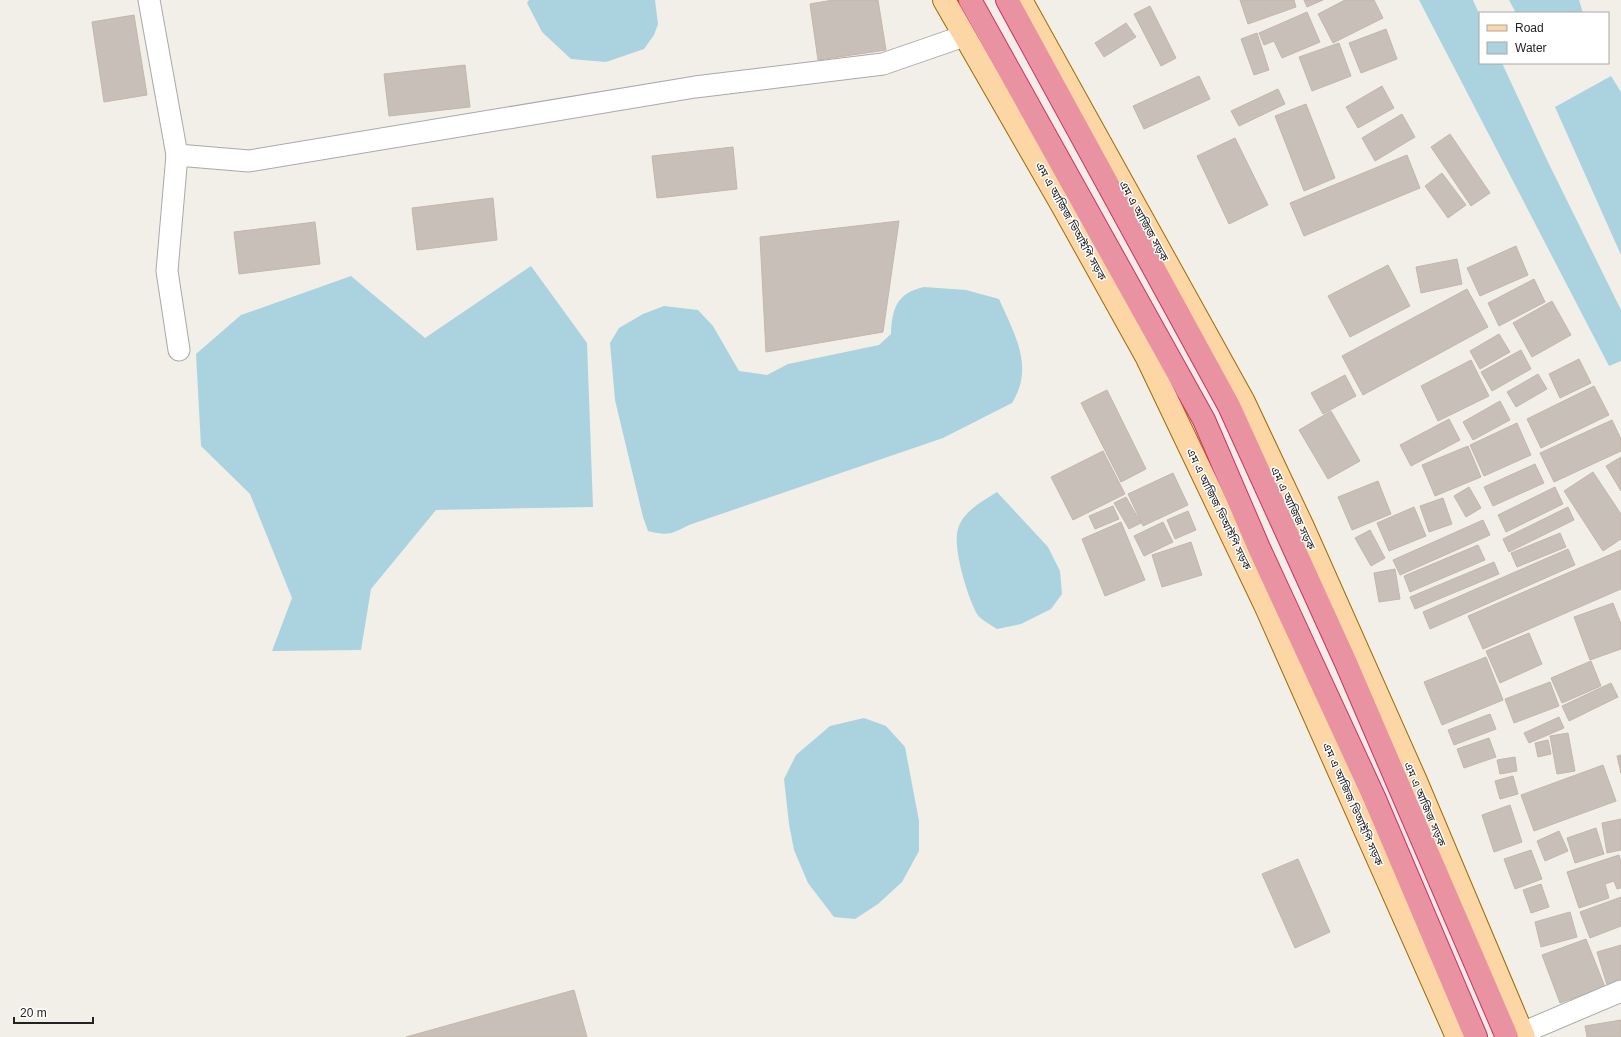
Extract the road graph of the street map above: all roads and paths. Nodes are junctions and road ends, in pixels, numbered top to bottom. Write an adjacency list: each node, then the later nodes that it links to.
1 (149, 0): 7 (street)
2 (944, 0): 6 (main road, এম এ আজিজ ভিআইপি সড়ক)
3 (970, 0): 12 (highway)
4 (1007, 0): 10 (highway)
5 (1021, 0): 10 (main road, এম এ আজিজ সড়ক)
6 (964, 36): 7 (street); 11 (main road, এম এ আজিজ ভিআইপি সড়ক)
7 (176, 155): 8 (street)
8 (178, 350)
9 (1621, 991): 10 (street)
10 (1518, 1036)
11 (1457, 1037)
12 (1476, 1037)

